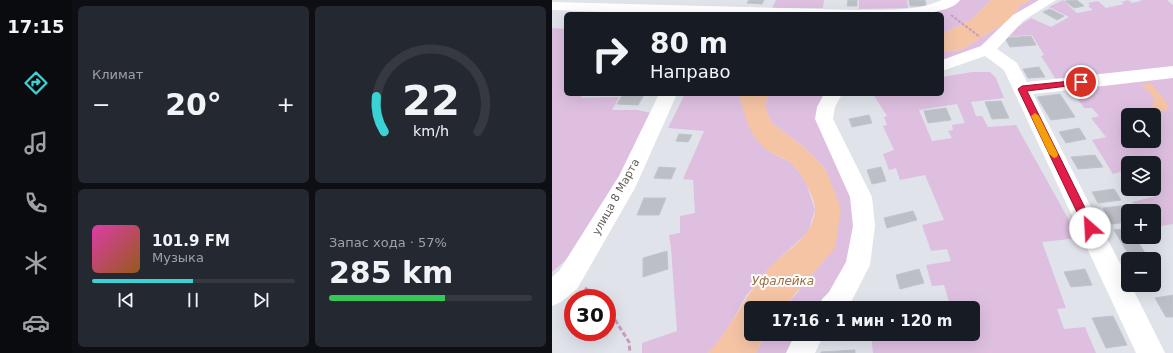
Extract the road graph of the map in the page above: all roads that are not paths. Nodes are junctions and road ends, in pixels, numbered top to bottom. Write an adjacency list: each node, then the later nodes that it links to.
1 (953, 0): 6 (street)
2 (1049, 0): 7 (street)
3 (552, 6): 4 (street)
4 (719, 9): 5 (street)
5 (804, 12)
6 (898, 12)
7 (986, 45): 8 (street); 10 (street)
8 (944, 65)
9 (1173, 72): 10 (street)
10 (1022, 89): 17 (street)
11 (667, 96): 13 (street, улица 8 Марта)
12 (832, 96): 14 (street)
13 (552, 293)
14 (837, 301)
15 (806, 341): 16 (street)
16 (800, 353)
17 (1152, 353)

